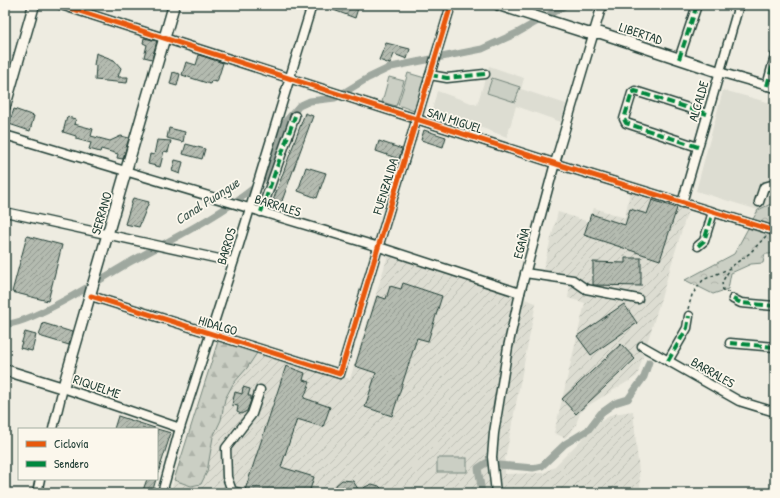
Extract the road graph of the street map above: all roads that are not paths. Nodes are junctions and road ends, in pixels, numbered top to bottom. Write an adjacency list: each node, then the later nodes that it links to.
1 (34, 5): 19 (main road)
2 (61, 5): 11 (street, SAN MIGUEL)
3 (174, 5): 11 (main road, SERRANO)
4 (312, 5): 17 (street, BARROS)
5 (451, 5): 16 (street, FUENZALIDA)
6 (499, 5): 10 (main road, LIBERTAD)
7 (602, 5): 10 (street, EGAÑA)
8 (697, 5): 13 (street)
9 (739, 5): 14 (street, ALCALDE)
10 (593, 33): 13 (main road, LIBERTAD); 25 (street, EGAÑA)
11 (165, 37): 17 (street, SAN MIGUEL); 26 (main road, SERRANO)
12 (775, 56): 18 (street)
13 (679, 59): 14 (main road, LIBERTAD)
14 (719, 72): 18 (street, LIBERTAD); 20 (street, ALCALDE)
15 (485, 74): 16 (street)
16 (430, 75): 22 (street, FUENZALIDA)
17 (291, 78): 22 (street, SAN MIGUEL); 30 (street, BARROS)
18 (771, 87)
19 (5, 106)
20 (707, 114): 24 (street, ALCALDE); 24 (street)
21 (295, 116): 32 (street)
22 (418, 119): 25 (street, SAN MIGUEL); 37 (street, FUENZALIDA)
23 (5, 135): 26 (street, BARRALES)
24 (698, 147): 29 (street, ALCALDE)
25 (554, 163): 29 (street, SAN MIGUEL); 39 (street, EGAÑA)
26 (127, 172): 30 (street, BARRALES); 35 (main road, SERRANO)
27 (775, 184): 28 (street)
28 (759, 202)
29 (682, 203): 33 (street, SAN MIGUEL)
30 (250, 209): 32 (street, BARRALES); 38 (street, BARROS)
31 (5, 212): 35 (street)
32 (260, 212): 37 (street, BARRALES)
33 (713, 212): 34 (street, SAN MIGUEL); 36 (street)
34 (775, 230)
35 (108, 234): 38 (street); 40 (main road, SERRANO)
36 (698, 246)
37 (378, 247): 41 (street, BARRALES); 52 (street, FUENZALIDA)
38 (233, 262): 46 (street, BARROS)
39 (525, 273): 41 (street, EGAÑA); 42 (street)
40 (91, 293): 46 (street, HIDALGO); 53 (main road, SERRANO)
41 (520, 293): 63 (street, EGAÑA)
42 (638, 299)
43 (733, 299): 44 (street)
44 (775, 306)
45 (689, 316): 50 (street)
46 (211, 335): 52 (street, HIDALGO); 58 (street, BARROS)
47 (730, 344): 49 (street)
48 (642, 346): 50 (street, BARRALES)
49 (775, 347)
50 (668, 361): 56 (street, BARRALES)
51 (5, 370): 53 (main road, RIQUELME)
52 (340, 374)
53 (64, 388): 57 (street, SERRANO); 58 (street, RIQUELME)
54 (260, 390): 62 (street)
55 (775, 405): 56 (street)
56 (775, 412)
57 (53, 428)
58 (180, 428): 61 (street, BARROS)
59 (40, 480): 60 (street)
60 (37, 493)
61 (162, 493)
62 (240, 493)
63 (496, 493)

